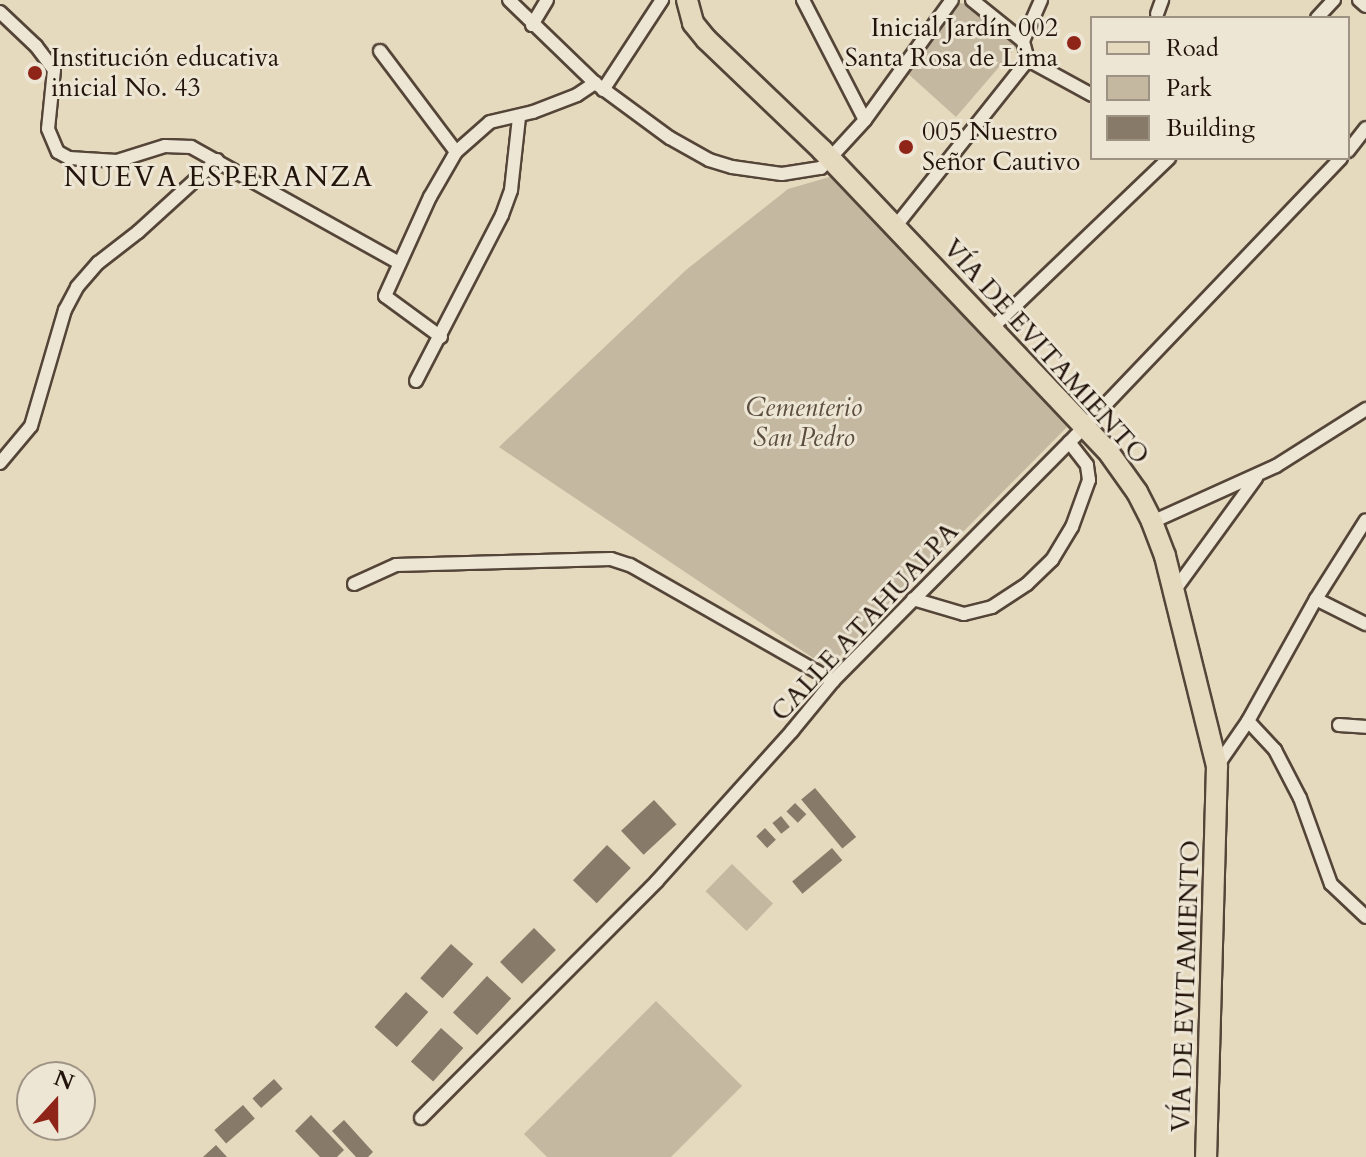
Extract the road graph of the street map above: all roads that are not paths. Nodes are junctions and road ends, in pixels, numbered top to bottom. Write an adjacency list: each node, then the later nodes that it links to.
1 (509, 0): 16 (street)
2 (547, 0): 16 (street)
3 (662, 0): 20 (street)
4 (687, 0): 27 (main road, VÍA DE EVITAMIENTO)
5 (803, 0): 23 (street)
6 (952, 0): 23 (street)
7 (972, 0): 17 (street)
8 (1041, 0): 17 (street)
9 (1162, 0): 14 (street)
10 (1334, 0): 15 (street)
11 (1359, 0): 12 (street)
12 (1366, 6)
13 (0, 12): 28 (street)
14 (1157, 14)
15 (1319, 16)
16 (532, 25): 20 (street)
17 (1023, 41): 19 (street)
18 (380, 51): 26 (street)
19 (1028, 60): 21 (street); 31 (street)
20 (599, 87): 22 (street); 27 (street)
21 (1090, 94)
22 (519, 117): 26 (street); 34 (street)
23 (865, 120): 27 (street)
24 (1366, 128): 25 (street)
25 (1350, 148)
26 (456, 152): 32 (street)
27 (830, 158): 31 (main road, VÍA DE EVITAMIENTO)
28 (217, 160): 32 (street); 39 (street)
29 (1167, 160): 33 (street)
30 (1339, 160): 37 (street, CALLE ATAHUALPA)
31 (895, 227): 33 (main road, VÍA DE EVITAMIENTO)
32 (398, 262): 34 (street)
33 (993, 327): 37 (main road, VÍA DE EVITAMIENTO)
34 (441, 337): 35 (street)
35 (416, 381)
36 (1366, 409): 40 (street)
37 (1084, 427): 38 (street, CALLE ATAHUALPA); 42 (main road, VÍA DE EVITAMIENTO)
38 (1069, 442): 47 (street, CALLE ATAHUALPA); 47 (street)
39 (0, 463)
40 (1258, 475): 42 (street); 46 (street)
41 (1366, 520): 44 (street)
42 (1152, 522): 46 (main road, VÍA DE EVITAMIENTO)
43 (1366, 529): 44 (street)
44 (1353, 542): 48 (street)
45 (354, 584): 50 (street)
46 (1174, 591): 54 (main road, VÍA DE EVITAMIENTO)
47 (913, 599): 50 (street, CALLE ATAHUALPA)
48 (1316, 599): 49 (street); 51 (street)
49 (1366, 624)
50 (833, 681): 56 (street, CALLE ATAHUALPA)
51 (1248, 721): 54 (street); 55 (street)
52 (1339, 725): 53 (street)
53 (1366, 727)
54 (1217, 766): 57 (main road, VÍA DE EVITAMIENTO)
55 (1366, 917)
56 (421, 1118)
57 (1206, 1157)

